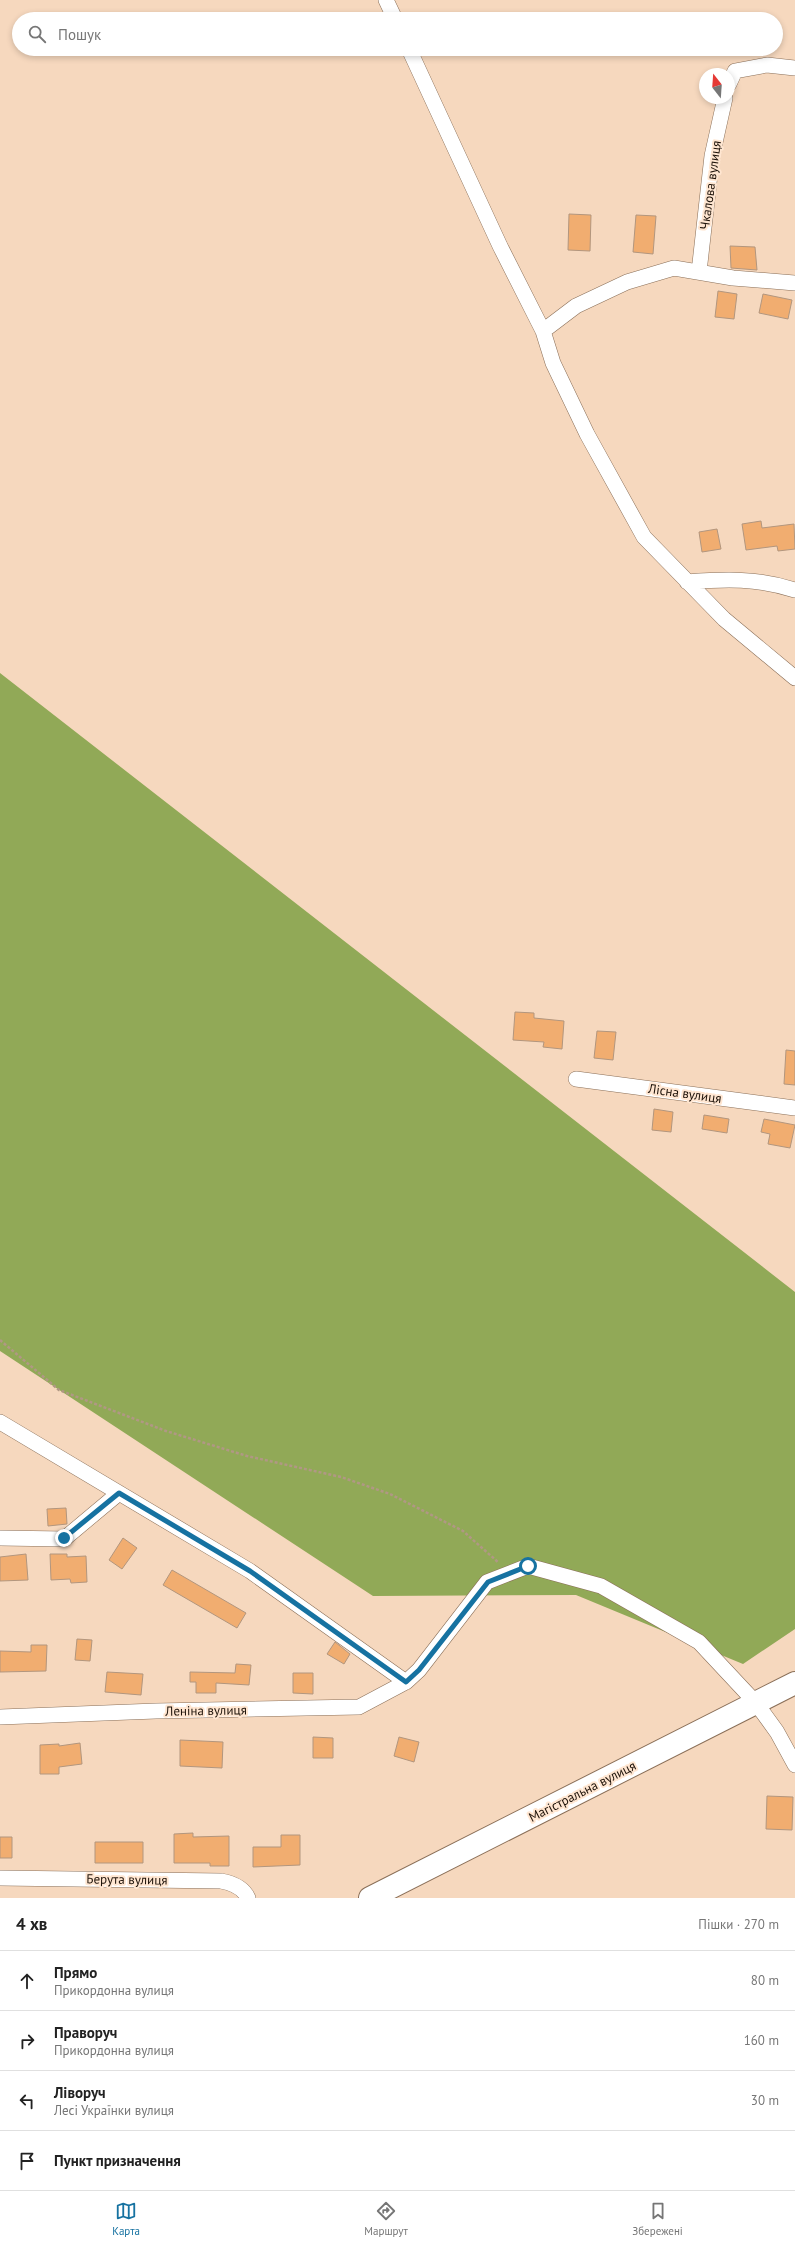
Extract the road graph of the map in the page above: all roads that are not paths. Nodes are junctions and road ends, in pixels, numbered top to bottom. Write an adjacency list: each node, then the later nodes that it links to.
1 (386, 0): 2 (street)
2 (392, 12)
3 (412, 56): 9 (street)
4 (795, 68): 5 (street)
5 (735, 71)
6 (724, 104): 7 (street, Чкалова вулиця)
7 (699, 272): 8 (street); 9 (street)
8 (795, 283)
9 (543, 331): 10 (street)
10 (687, 582): 11 (street); 12 (street)
11 (795, 590)
12 (795, 678)
13 (576, 1079): 14 (street, Лісна вулиця)
14 (795, 1108)
15 (0, 1422): 16 (street)
16 (119, 1493): 17 (street); 18 (street)
17 (0, 1538)
18 (406, 1682): 20 (street, Леніна вулиця); 21 (street, Леніна вулиця)
19 (795, 1683): 20 (main road, Магістральна вулиця)
20 (756, 1703): 22 (street, Леніна вулиця); 25 (main road, Магістральна вулиця)
21 (0, 1717)
22 (795, 1765)
23 (0, 1878): 24 (street, Берута вулиця)
24 (248, 1898)
25 (370, 1898)

